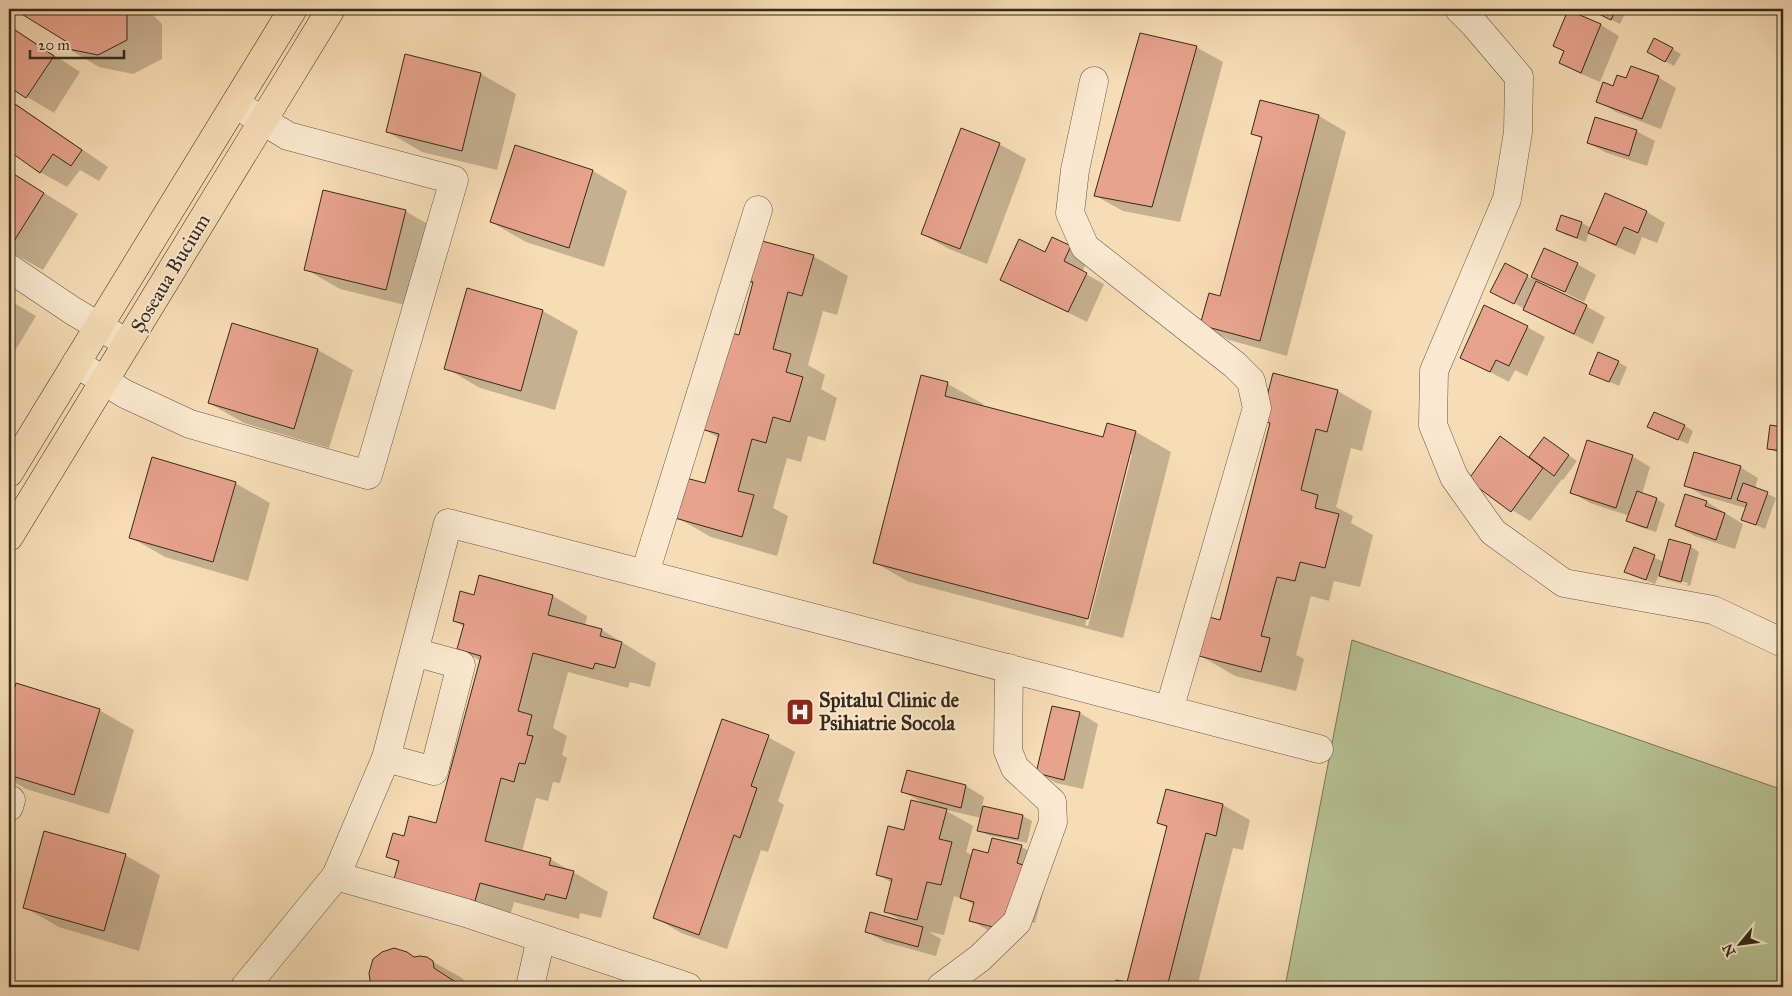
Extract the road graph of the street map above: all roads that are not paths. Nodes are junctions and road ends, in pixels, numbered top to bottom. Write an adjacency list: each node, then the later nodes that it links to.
1 (293, 9): 5 (main road, Șoseaua Bucium)
2 (331, 9): 6 (main road, Șoseaua Bucium)
3 (1460, 9): 16 (street)
4 (1094, 81): 19 (street)
5 (235, 104): 6 (street); 9 (main road, Șoseaua Bucium)
6 (263, 120): 10 (main road, Șoseaua Bucium); 12 (street)
7 (758, 210): 15 (street)
8 (9, 268): 9 (street)
9 (98, 327): 10 (street); 11 (main road, Șoseaua Bucium)
10 (127, 343): 12 (main road, Șoseaua Bucium)
11 (76, 363): 12 (street); 13 (main road, Șoseaua Bucium)
12 (104, 381): 14 (main road, Șoseaua Bucium)
13 (9, 473)
14 (9, 537)
15 (645, 573): 17 (street); 18 (street)
16 (1783, 643)
17 (414, 652): 21 (street); 21 (street)
18 (1009, 668): 19 (street); 29 (street)
19 (1169, 710): 20 (street)
20 (1319, 749)
21 (386, 758): 24 (street)
22 (9, 800): 23 (street)
23 (9, 807)
24 (336, 876): 25 (street); 26 (street)
25 (541, 938): 27 (street); 28 (street)
26 (245, 987)
27 (530, 987)
28 (688, 987)
29 (941, 987)

